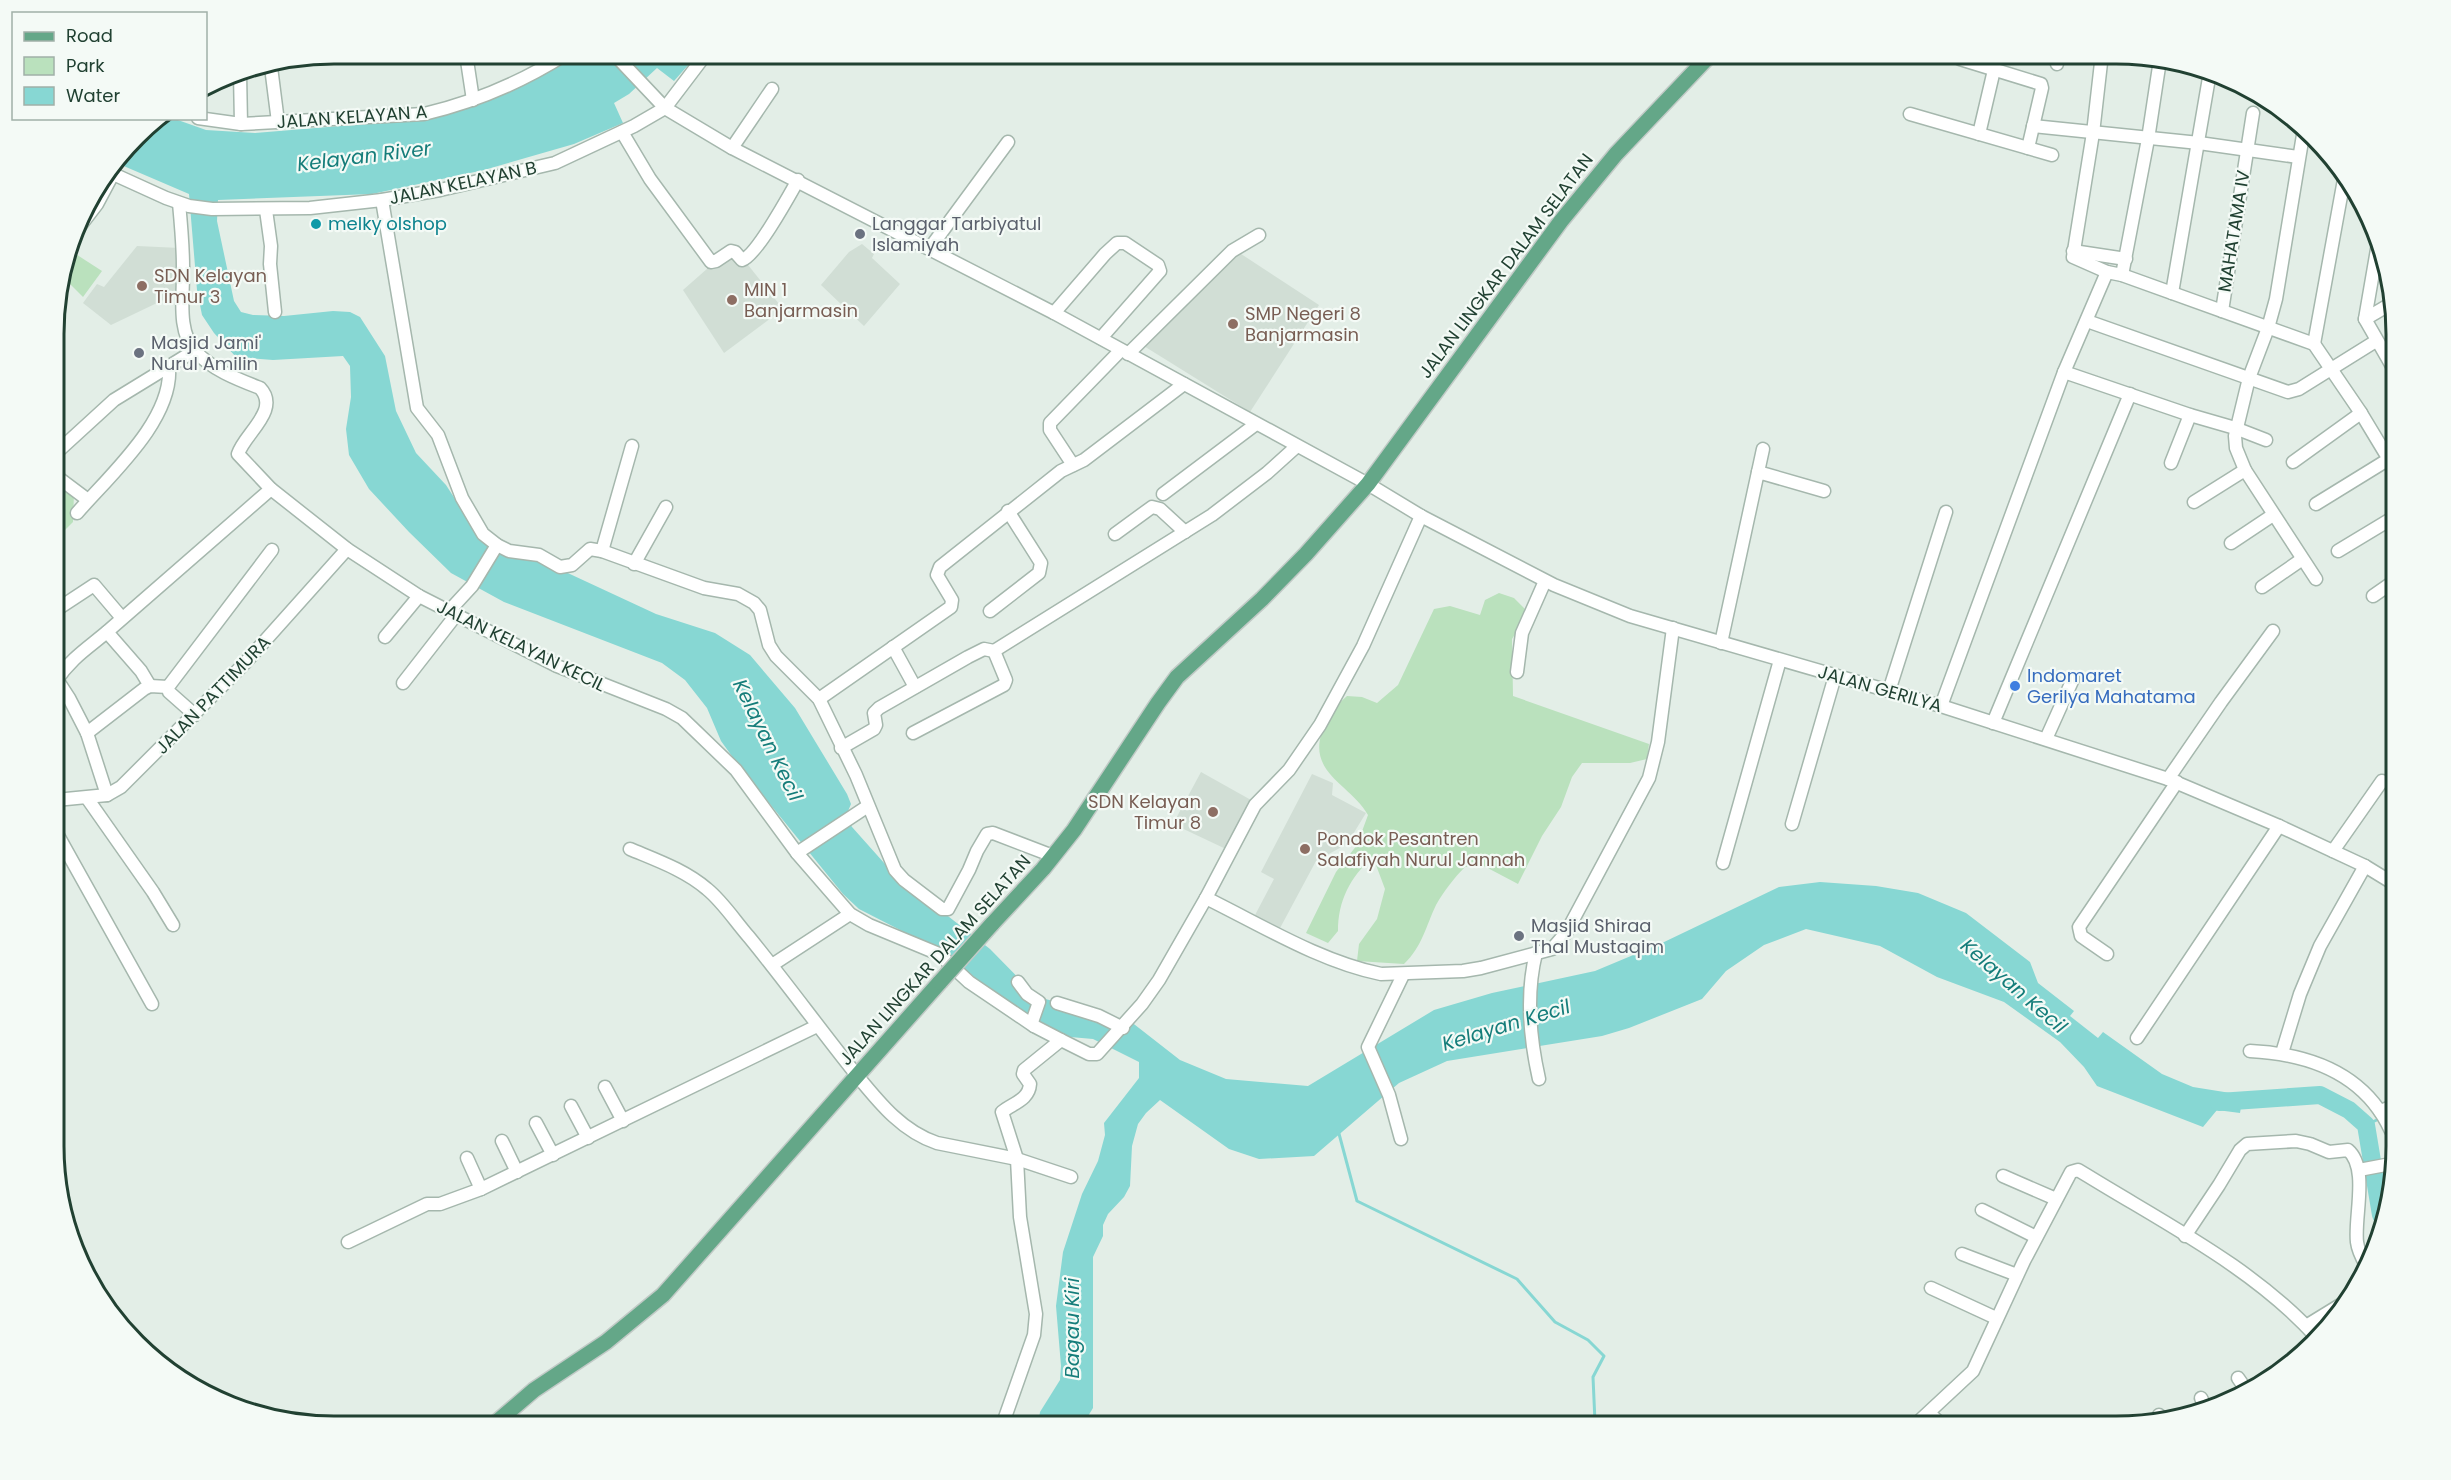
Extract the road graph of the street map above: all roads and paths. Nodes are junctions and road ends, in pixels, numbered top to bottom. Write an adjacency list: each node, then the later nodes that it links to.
1 (468, 64): 15 (street)
2 (549, 64): 15 (street, JALAN KELAYAN A)
3 (623, 64): 16 (street, JALAN GERILYA)
4 (697, 64): 16 (street)
5 (1691, 64): 85 (main road, JALAN LINGKAR DALAM SELATAN)
6 (1702, 64): 85 (main road, JALAN LINGKAR DALAM SELATAN)
7 (1975, 64): 10 (street)
8 (2101, 64): 24 (street)
9 (2158, 68): 26 (street)
10 (1994, 70): 22 (street); 25 (street)
11 (272, 72): 20 (street)
12 (2209, 81): 29 (street)
13 (240, 82): 21 (street)
14 (772, 89): 30 (street)
15 (473, 100): 20 (street, JALAN KELAYAN A)
16 (661, 104): 23 (street, JALAN KELAYAN B); 30 (street, JALAN GERILYA)
17 (2253, 113): 32 (street, MAHATAMA IV)
18 (1910, 114): 25 (street)
19 (207, 119): 21 (street, JALAN KELAYAN A)
20 (279, 122): 21 (street, JALAN KELAYAN A)
21 (241, 124)
22 (2033, 126): 24 (street); 31 (street)
23 (622, 132): 36 (street); 38 (street, JALAN KELAYAN B)
24 (2093, 133): 26 (street); 43 (street)
25 (1980, 134): 31 (street)
26 (2148, 139): 29 (street); 44 (street)
27 (2301, 139): 34 (street)
28 (1008, 142): 42 (street)
29 (2199, 143): 32 (street); 48 (street)
30 (732, 148): 36 (street, JALAN GERILYA)
31 (2028, 148): 33 (street)
32 (2247, 152): 34 (street); 50 (street, MAHATAMA IV)
33 (2052, 155)
34 (2298, 157): 55 (street)
35 (116, 176): 39 (street)
36 (798, 180): 42 (street, JALAN GERILYA)
37 (2345, 192): 58 (street)
38 (382, 200): 40 (street, JALAN KELAYAN B); 102 (street)
39 (184, 205): 40 (street, JALAN KELAYAN B); 59 (street)
40 (266, 210): 51 (street)
41 (1259, 236): 60 (street)
42 (930, 248): 52 (street, JALAN GERILYA)
43 (2073, 251): 44 (street); 46 (street)
44 (2126, 259): 47 (street)
45 (2375, 259): 53 (street)
46 (2107, 272): 47 (street); 54 (street)
47 (2122, 275): 48 (street)
48 (2172, 293): 50 (street)
49 (2385, 307): 53 (street)
50 (2222, 311): 55 (street)
51 (275, 312)
52 (1054, 313): 56 (street, JALAN GERILYA); 56 (street)
53 (2365, 319): 57 (street)
54 (2087, 321): 64 (street); 65 (street)
55 (2268, 328): 58 (street); 65 (street)
56 (1101, 338): 60 (street, JALAN GERILYA)
57 (2376, 341): 61 (street); 63 (street)
58 (2314, 344): 63 (street)
59 (194, 351): 62 (street); 86 (street, JALAN KELAYAN KECIL)
60 (1125, 352): 66 (street, JALAN GERILYA); 81 (street)
61 (2386, 357)
62 (169, 368): 73 (street); 89 (street)
63 (2332, 370): 65 (street); 68 (street)
64 (2064, 372): 67 (street); 138 (street)
65 (2248, 378): 71 (street)
66 (1184, 384): 70 (street, JALAN GERILYA); 81 (street)
67 (2130, 394): 69 (street); 140 (street)
68 (2361, 413): 77 (street); 79 (street)
69 (2190, 415): 71 (street); 80 (street)
70 (1256, 424): 75 (street, JALAN GERILYA); 88 (street)
71 (2235, 428): 72 (street); 82 (street)
72 (2265, 440)
73 (64, 446)
74 (632, 446): 105 (street)
75 (1296, 446): 85 (street, JALAN GERILYA); 99 (street)
76 (1763, 449): 83 (street)
77 (2386, 454)
78 (2386, 461): 91 (street)
79 (2293, 462)
80 (2171, 463)
81 (1073, 465): 93 (street)
82 (2245, 470): 90 (street); 96 (street)
83 (1758, 472): 87 (street); 123 (street)
84 (64, 482): 89 (street)
85 (1368, 484): 97 (street, JALAN GERILYA); 157 (main road, JALAN LINGKAR DALAM SELATAN)
86 (271, 489): 103 (street, JALAN KELAYAN KECIL); 118 (street)
87 (1824, 491)
88 (1163, 494)
89 (88, 500): 95 (street)
90 (2194, 502)
91 (2316, 504)
92 (666, 507): 108 (street)
93 (1008, 511): 116 (street); 124 (street)
94 (1946, 512): 136 (street)
95 (77, 513)
96 (2273, 515): 101 (street); 107 (street)
97 (1421, 516): 110 (street, JALAN GERILYA); 161 (street)
98 (2386, 522): 106 (street)
99 (1185, 532): 100 (street); 125 (street)
100 (1115, 534)
101 (2231, 543)
102 (496, 547): 105 (street); 117 (street)
103 (347, 549): 113 (street, JALAN KELAYAN KECIL); 139 (street, JALAN PATTIMURA)
104 (272, 550): 133 (street)
105 (602, 551): 108 (street)
106 (2338, 551)
107 (2301, 560): 109 (street); 111 (street)
108 (634, 564): 137 (street)
109 (2316, 579)
110 (1545, 581): 119 (street, JALAN GERILYA); 128 (street)
111 (2262, 587)
112 (2386, 587): 114 (street)
113 (419, 596): 117 (street, JALAN KELAYAN KECIL); 122 (street)
114 (2373, 596)
115 (64, 605): 118 (street)
116 (990, 611)
117 (453, 613): 131 (street); 155 (street, JALAN KELAYAN KECIL)
118 (122, 618): 121 (street)
119 (1673, 628): 123 (street, JALAN GERILYA); 164 (street)
120 (2273, 631): 145 (street)
121 (107, 632): 127 (street); 132 (street)
122 (385, 638)
123 (1721, 643): 126 (street, JALAN GERILYA)
124 (893, 647): 134 (street); 137 (street)
125 (994, 651): 134 (street); 142 (street)
126 (1780, 660): 129 (street, JALAN GERILYA); 158 (street)
127 (64, 667)
128 (1517, 672)
129 (1835, 675): 136 (street, JALAN GERILYA); 151 (street)
130 (2073, 680): 143 (street)
131 (403, 683)
132 (150, 686): 133 (street); 141 (street)
133 (168, 687): 139 (street)
134 (915, 687): 144 (street)
135 (64, 690): 141 (street)
136 (1889, 691): 138 (street, JALAN GERILYA)
137 (819, 699): 144 (street)
138 (1941, 706): 140 (street, JALAN GERILYA)
139 (195, 716): 147 (street, JALAN PATTIMURA)
140 (1994, 723): 143 (street, JALAN GERILYA)
141 (87, 733): 147 (street)
142 (912, 733)
143 (2046, 739): 145 (street, JALAN GERILYA)
144 (841, 747): 150 (street)
145 (2173, 781): 152 (street, JALAN GERILYA); 165 (street)
146 (2382, 781): 156 (street)
147 (107, 795): 148 (street, JALAN PATTIMURA)
148 (87, 798): 149 (street, JALAN PATTIMURA); 163 (street)
149 (64, 800)
150 (868, 806): 155 (street); 157 (street)
151 (1792, 824)
152 (2279, 826): 156 (street, JALAN GERILYA); 174 (street)
153 (64, 846): 170 (street)
154 (630, 849): 166 (street)
155 (799, 851): 162 (street, JALAN KELAYAN KECIL)
156 (2333, 851): 159 (street, JALAN GERILYA)
157 (1053, 856): 178 (main road, JALAN LINGKAR DALAM SELATAN, bridge)
158 (1723, 863)
159 (2365, 866): 160 (street, JALAN GERILYA); 177 (street)
160 (2386, 879)
161 (1206, 898): 167 (street); 173 (street)
162 (850, 914): 166 (street); 171 (street, JALAN KELAYAN KECIL)
163 (173, 925)
164 (1536, 953): 167 (street); 179 (street)
165 (2107, 954)
166 (772, 965): 172 (street)
167 (1402, 975): 188 (street)
168 (1018, 982): 171 (street)
169 (1057, 1003): 173 (street)
170 (152, 1004)
171 (1033, 1024): 175 (street, JALAN KELAYAN KECIL)
172 (817, 1026): 178 (street); 184 (street)
173 (1122, 1028): 175 (street, JALAN KELAYAN KECIL)
174 (2136, 1038)
175 (1061, 1040): 192 (street)
176 (2250, 1052): 177 (street)
177 (2282, 1053): 183 (street)
178 (857, 1075): 192 (street); 215 (main road, JALAN LINGKAR DALAM SELATAN)
179 (1539, 1079)
180 (606, 1087): 184 (street)
181 (571, 1106): 187 (street)
182 (2386, 1112): 183 (street)
183 (2382, 1115): 185 (street)
184 (623, 1120): 187 (street)
185 (2386, 1122)
186 (536, 1123): 190 (street)
187 (588, 1138): 190 (street)
188 (1401, 1139)
189 (502, 1141): 195 (street)
190 (553, 1155): 195 (street)
191 (467, 1158): 198 (street)
192 (1017, 1160): 197 (street); 216 (street)
193 (2386, 1165): 194 (street)
194 (2362, 1170): 201 (street); 205 (street)
195 (518, 1172): 198 (street)
196 (2003, 1176): 199 (street)
197 (1071, 1177)
198 (481, 1190): 203 (street)
199 (2056, 1199): 201 (street); 202 (street)
200 (1982, 1210): 202 (street)
201 (2186, 1236): 210 (street)
202 (2036, 1237): 206 (street)
203 (348, 1242)
204 (1962, 1254): 206 (street)
205 (2362, 1257)
206 (2017, 1275): 209 (street)
207 (1931, 1287): 209 (street)
208 (2330, 1312): 210 (street)
209 (1996, 1318): 214 (street)
210 (2306, 1326): 211 (street)
211 (2311, 1332)
212 (2238, 1378): 213 (street)
213 (2242, 1384)
214 (1929, 1413): 217 (street); 218 (street)
215 (504, 1416)
216 (1006, 1416)
217 (1926, 1416)
218 (1932, 1416)

